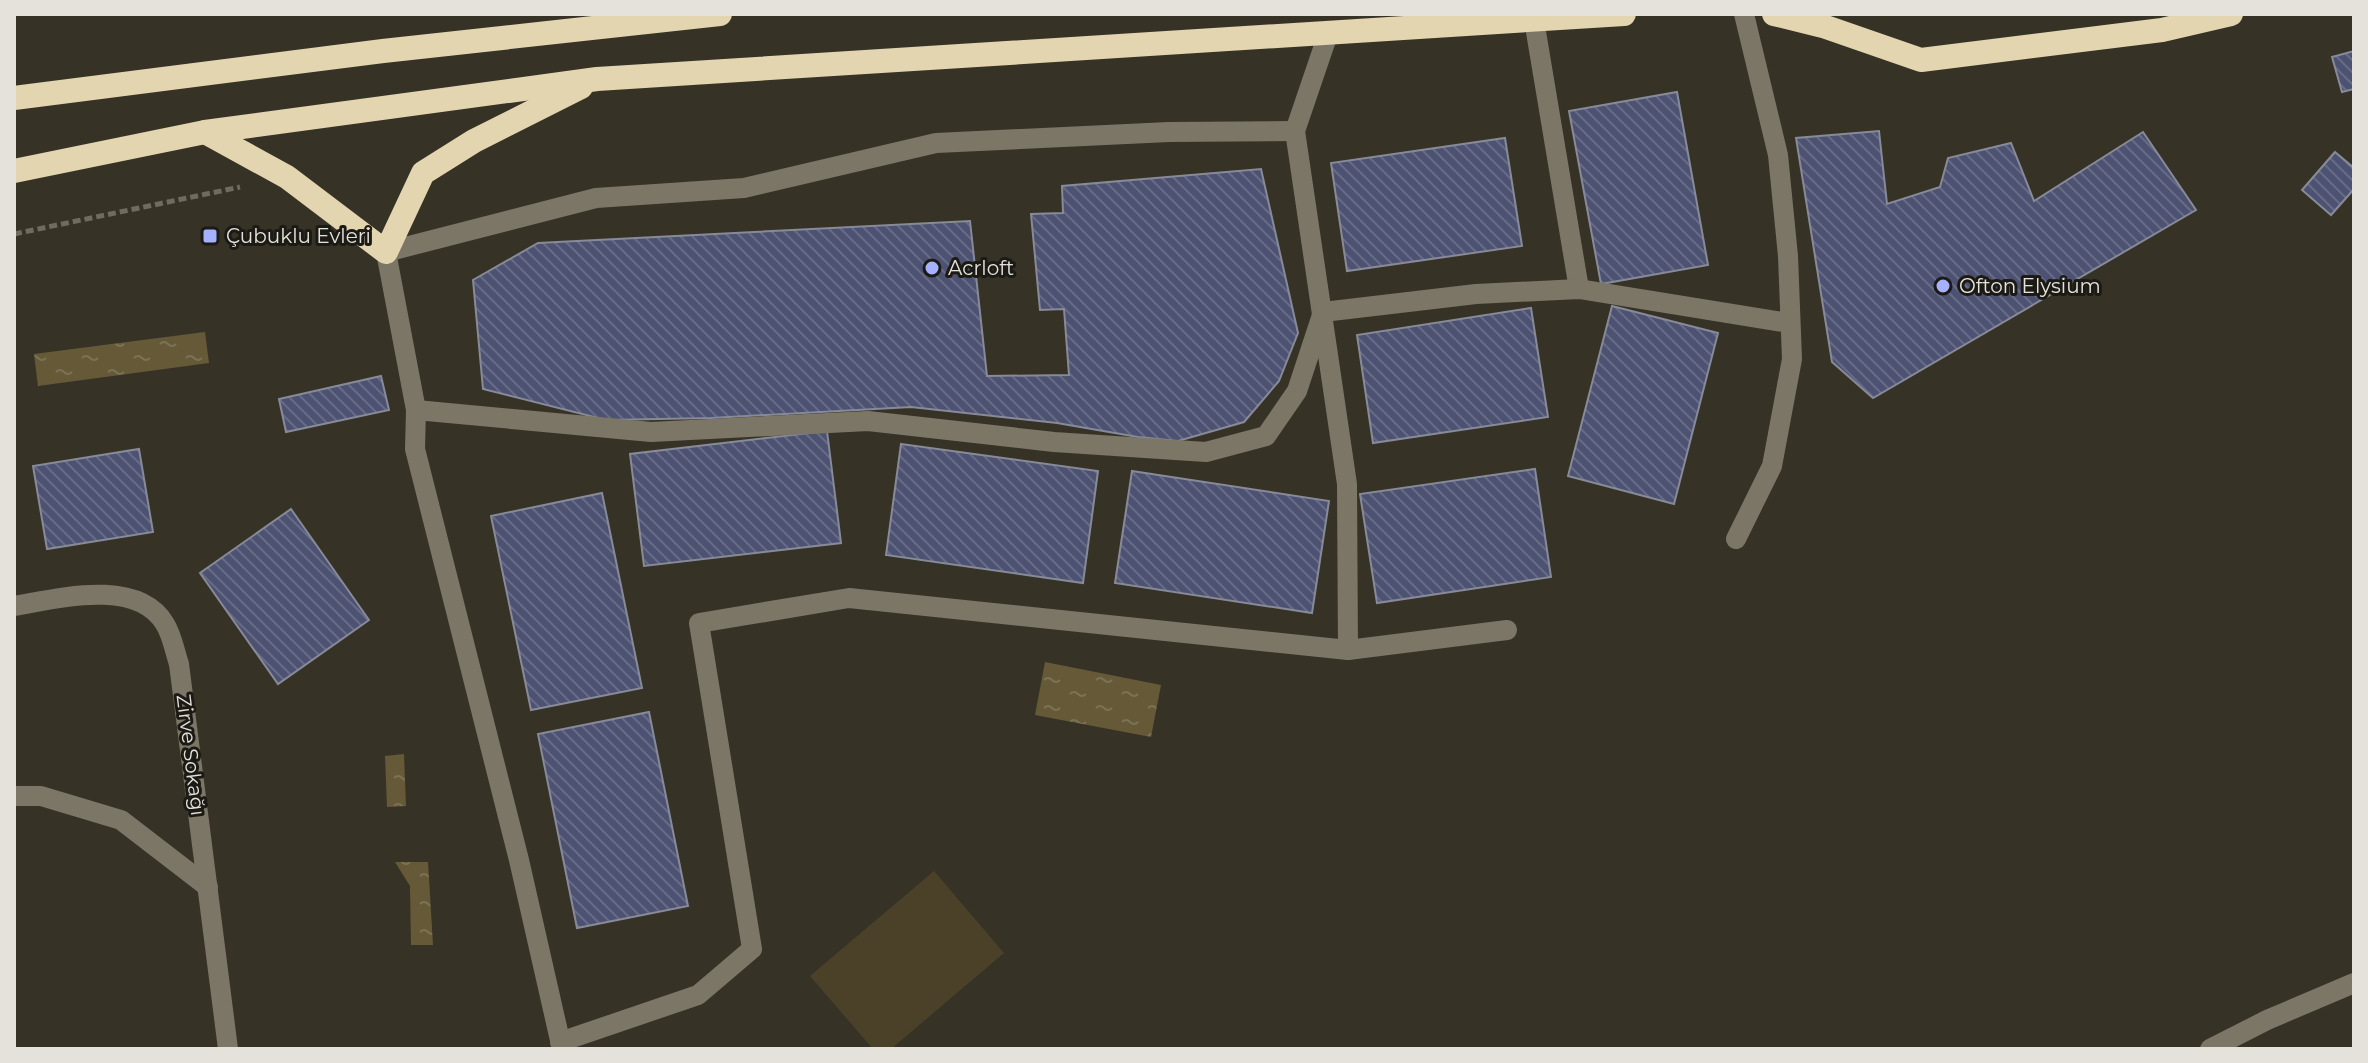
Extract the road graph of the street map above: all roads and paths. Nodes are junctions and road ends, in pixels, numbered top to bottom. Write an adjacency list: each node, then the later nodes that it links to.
1 (720, 14): 9 (highway)
2 (1624, 14): 6 (highway)
3 (1744, 14): 18 (street)
4 (1774, 14): 5 (highway)
5 (2231, 14)
6 (1534, 20): 7 (highway); 16 (street)
7 (1328, 34): 8 (highway); 10 (street)
8 (597, 79): 11 (highway); 15 (highway)
9 (14, 98)
10 (1295, 131): 15 (street); 17 (street)
11 (205, 132): 12 (highway); 13 (highway)
12 (14, 171)
13 (287, 177): 14 (path); 15 (highway)
14 (14, 234)
15 (386, 252): 19 (street)
16 (1579, 289): 17 (street); 18 (street)
17 (1323, 312): 19 (street); 23 (street)
18 (1789, 323): 20 (street)
19 (416, 410): 27 (street)
20 (1736, 539)
21 (14, 606): 25 (street, Zirve Sokağı)
22 (1507, 630): 23 (street)
23 (1348, 650): 27 (street)
24 (14, 796): 25 (street)
25 (208, 887): 28 (street, Zirve Sokağı)
26 (2354, 983): 29 (street)
27 (561, 1046)
28 (228, 1049)
29 (2210, 1049)

